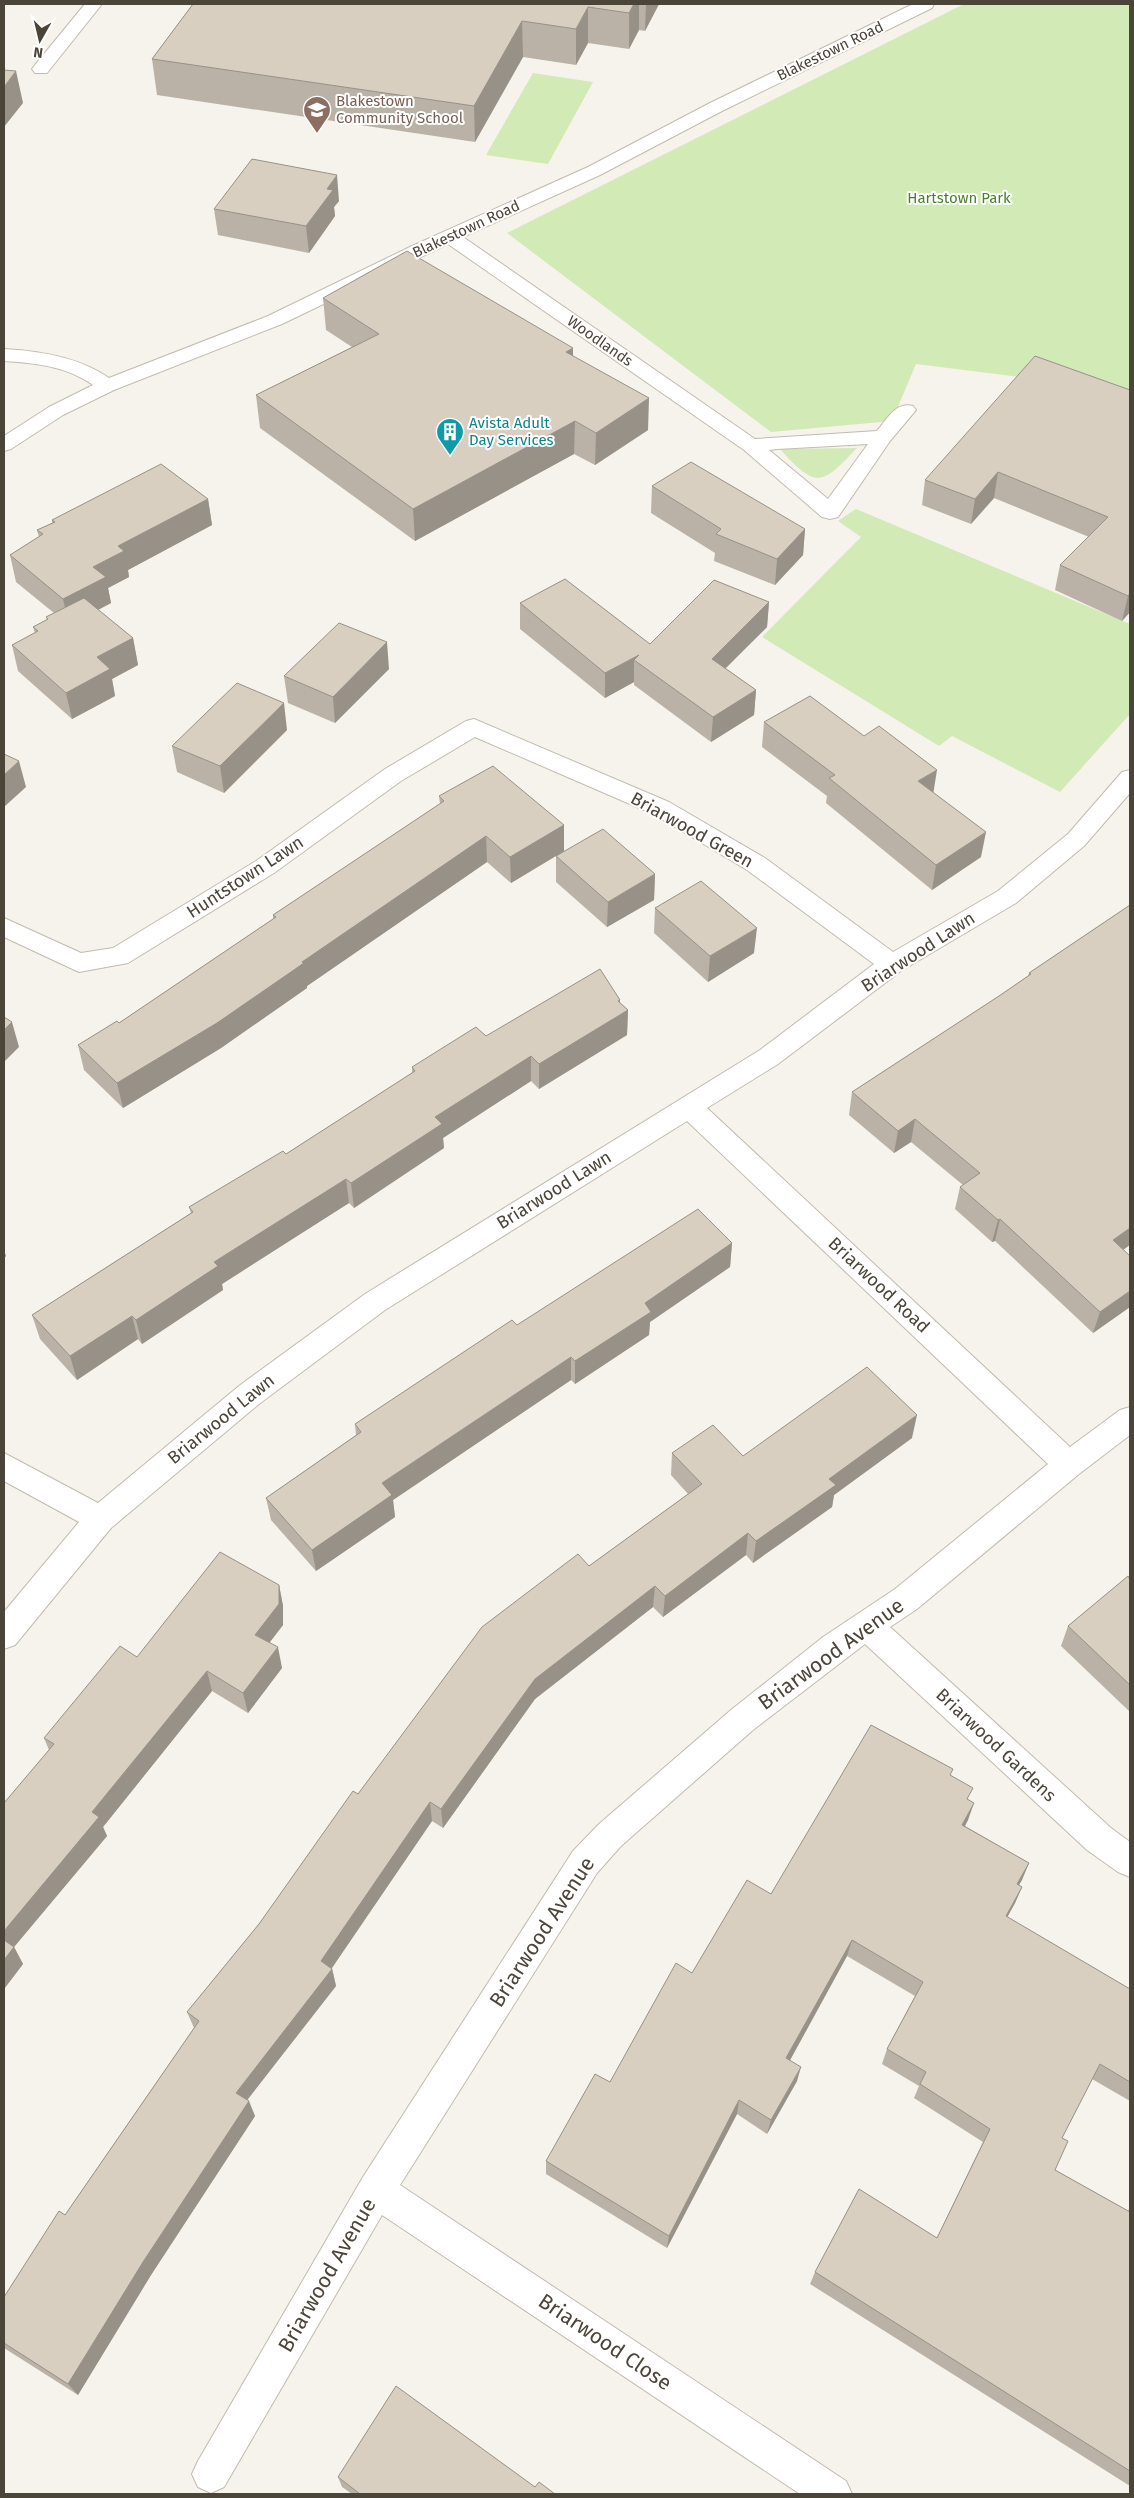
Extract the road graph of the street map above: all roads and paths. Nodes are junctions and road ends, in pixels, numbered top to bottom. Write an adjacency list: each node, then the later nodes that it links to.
1 (94, 4): 3 (street)
2 (926, 4): 4 (street, Blakestown Road)
3 (41, 69)
4 (448, 236): 6 (street, Blakestown Road); 10 (street, Woodlands)
5 (4, 355): 6 (street)
6 (107, 386): 9 (street, Blakestown Road)
7 (906, 410): 8 (street, Woodlands)
8 (883, 438): 10 (street); 10 (street, Woodlands)
9 (4, 445)
10 (751, 446)
11 (474, 728): 13 (street, Huntstown Lawn); 14 (street, Briarwood Green)
12 (1130, 778): 14 (street, Briarwood Lawn)
13 (4, 928)
14 (892, 964): 15 (street, Briarwood Lawn)
15 (688, 1106): 17 (street, Briarwood Road); 19 (street, Briarwood Lawn)
16 (1130, 1419): 17 (street, Briarwood Avenue)
17 (1069, 1465): 20 (street, Briarwood Avenue)
18 (4, 1466): 19 (street)
19 (100, 1519): 21 (street, Briarwood Lawn)
20 (866, 1624): 22 (street, Briarwood Gardens); 23 (street, Briarwood Avenue)
21 (4, 1635)
22 (1130, 1861)
23 (376, 2190): 24 (street, Briarwood Avenue); 25 (street, Briarwood Close)
24 (211, 2474)
25 (833, 2494)

